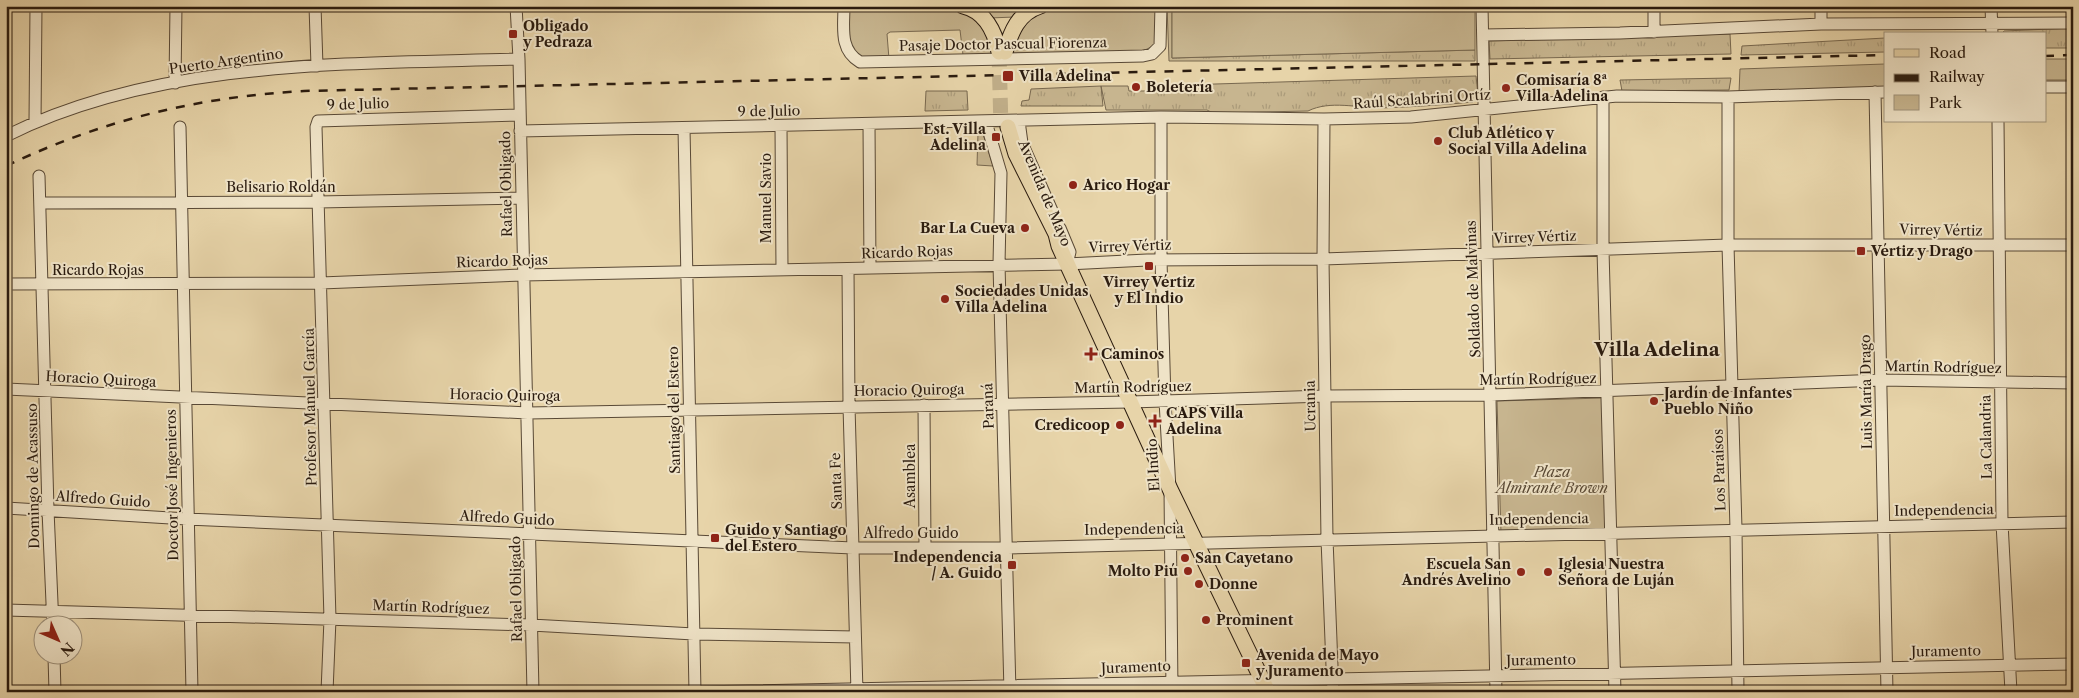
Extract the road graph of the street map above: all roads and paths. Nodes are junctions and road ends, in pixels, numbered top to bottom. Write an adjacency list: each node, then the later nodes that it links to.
1 (36, 6): 31 (street)
2 (176, 6): 20 (street)
3 (315, 6): 19 (street)
4 (516, 6): 18 (street, Rafael Obligado)
5 (844, 6): 8 (street, Pasaje Doctor Pascual Fiorenza)
6 (963, 6): 7 (main road)
7 (1040, 6)
8 (1161, 6)
9 (1482, 6): 17 (street, Soldado de Malvinas)
10 (1654, 6): 16 (street)
11 (1821, 6): 14 (street)
12 (1991, 6): 15 (street)
13 (2073, 23): 15 (street)
14 (1821, 24): 15 (street); 16 (street)
15 (1991, 29)
16 (1654, 32): 17 (street)
17 (1483, 35): 26 (street, Soldado de Malvinas)
18 (519, 59): 19 (street, Puerto Argentino); 27 (street, Rafael Obligado)
19 (317, 66): 20 (street, Puerto Argentino)
20 (175, 83): 31 (street, Puerto Argentino)
21 (2046, 87): 22 (street)
22 (2073, 87)
23 (1880, 92): 25 (street, Raúl Scalabrini Ortíz); 46 (street, Luis María Drago)
24 (1603, 97): 25 (street, Raúl Scalabrini Ortíz); 26 (street, Raúl Scalabrini Ortíz); 50 (street)
25 (1728, 97): 47 (street, Los Paraísos)
26 (1485, 110): 29 (street, Raúl Scalabrini Ortíz); 51 (street, Soldado de Malvinas)
27 (520, 115): 30 (street, 9 de Julio); 39 (street, Rafael Obligado)
28 (1161, 117): 29 (street, Raúl Scalabrini Ortíz); 35 (street, Raúl Scalabrini Ortíz); 53 (street, El Indio)
29 (1324, 119): 52 (street, Ucrania)
30 (318, 121): 44 (street, Profesor Manuel García)
31 (35, 122): 40 (street, Puerto Argentino)
32 (986, 122): 34 (street, 9 de Julio); 35 (street, 9 de Julio); 54 (street, Paraná)
33 (1998, 122): 49 (street, La Calandria)
34 (869, 124): 36 (street, 9 de Julio); 56 (street)
35 (1009, 125): 55 (main road, Avenida de Mayo); 55 (street, Avenida de Mayo)
36 (781, 126): 38 (street, 9 de Julio); 58 (street, Manuel Savio)
37 (180, 127): 43 (street, Doctor José Ingenieros)
38 (684, 128): 39 (street, 9 de Julio); 59 (street, Santiago del Estero)
39 (520, 131): 42 (street, Rafael Obligado)
40 (6, 136)
41 (39, 176): 45 (street, Domingo de Acassuso)
42 (522, 198): 44 (street, Belisario Roldán); 60 (street, Rafael Obligado)
43 (181, 202): 44 (street, Belisario Roldán); 45 (street, Belisario Roldán); 64 (street, Doctor José Ingenieros)
44 (318, 202): 61 (street, Profesor Manuel García)
45 (40, 203): 63 (street, Domingo de Acassuso)
46 (1878, 244): 47 (street, Virrey Vértiz); 49 (street, Virrey Vértiz); 65 (street, Luis María Drago)
47 (1728, 245): 50 (street, Virrey Vértiz); 68 (street, Los Paraísos)
48 (2073, 245): 49 (street, Virrey Vértiz)
49 (1999, 246): 66 (street, La Calandria)
50 (1602, 250): 51 (street, Virrey Vértiz); 71 (street)
51 (1486, 253): 52 (street, Virrey Vértiz); 73 (street, Soldado de Malvinas)
52 (1323, 259): 53 (street, Virrey Vértiz); 72 (street, Ucrania)
53 (1162, 260): 55 (street, Virrey Vértiz); 75 (street, El Indio)
54 (999, 264): 55 (street, Virrey Vértiz); 56 (street, Ricardo Rojas); 78 (street, Paraná)
55 (1067, 264): 76 (main road, Avenida de Mayo)
56 (870, 268): 57 (street, Ricardo Rojas)
57 (848, 269): 58 (street, Ricardo Rojas); 80 (street, Santa Fe)
58 (782, 270): 59 (street, Ricardo Rojas)
59 (687, 271): 60 (street, Ricardo Rojas); 81 (street, Santiago del Estero)
60 (523, 275): 61 (street, Ricardo Rojas); 82 (street, Rafael Obligado)
61 (322, 283): 64 (street, Ricardo Rojas); 77 (street, Profesor Manuel García)
62 (6, 284): 63 (street, Ricardo Rojas)
63 (43, 285): 64 (street, Ricardo Rojas); 70 (street, Domingo de Acassuso)
64 (183, 285): 74 (street, Doctor José Ingenieros)
65 (1881, 380): 66 (street, Martín Rodríguez); 68 (street, Martín Rodríguez); 90 (street, Luis María Drago)
66 (2000, 382): 67 (street, Martín Rodríguez); 88 (street, La Calandria)
67 (2073, 383)
68 (1731, 386): 71 (street, Martín Rodríguez); 91 (street, Los Paraísos)
69 (6, 389): 70 (street, Horacio Quiroga)
70 (46, 391): 74 (street, Horacio Quiroga); 85 (street, Domingo de Acassuso)
71 (1608, 392): 73 (street, Martín Rodríguez); 92 (street)
72 (1325, 396): 73 (street, Martín Rodríguez); 75 (street, Martín Rodríguez); 95 (street, Ucrania)
73 (1491, 396): 94 (street, Soldado de Malvinas)
74 (185, 398): 77 (street, Horacio Quiroga); 86 (street, Doctor José Ingenieros)
75 (1165, 401): 76 (street, Martín Rodríguez); 83 (street, El Indio)
76 (1130, 402): 78 (street, Martín Rodríguez); 83 (main road, Avenida de Mayo)
77 (325, 404): 82 (street, Horacio Quiroga); 89 (street, Profesor Manuel García)
78 (1003, 404): 79 (street, Horacio Quiroga); 101 (street, Paraná)
79 (924, 405): 80 (street, Horacio Quiroga); 99 (street, Asamblea)
80 (848, 406): 81 (street, Horacio Quiroga); 100 (street, Santa Fe)
81 (689, 408): 82 (street, Horacio Quiroga); 96 (street, Santiago del Estero)
82 (528, 412): 93 (street, Rafael Obligado)
83 (1170, 489): 97 (street, El Indio); 98 (main road, Avenida de Mayo)
84 (6, 508): 85 (street, Alfredo Guido)
85 (48, 510): 86 (street, Alfredo Guido); 103 (street, Domingo de Acassuso)
86 (187, 520): 89 (street, Alfredo Guido); 105 (street, Doctor José Ingenieros)
87 (2073, 522): 88 (street, Independencia)
88 (2002, 523): 90 (street, Independencia); 111 (street, La Calandria)
89 (328, 525): 93 (street, Alfredo Guido); 106 (street, Profesor Manuel García)
90 (1883, 526): 91 (street, Independencia); 113 (street, Luis María Drago)
91 (1736, 529): 92 (street, Independencia); 114 (street, Los Paraísos)
92 (1612, 532): 94 (street, Independencia); 115 (street)
93 (530, 534): 96 (street, Alfredo Guido); 107 (street, Rafael Obligado)
94 (1494, 535): 95 (street, Independencia); 116 (street, Soldado de Malvinas)
95 (1327, 539): 98 (street, Independencia); 117 (street, Ucrania)
96 (692, 542): 100 (street, Alfredo Guido); 108 (street, Santiago del Estero)
97 (1169, 543): 98 (street, Independencia); 101 (street, Independencia); 119 (street, El Indio)
98 (1197, 543): 118 (main road, Avenida de Mayo)
99 (925, 547): 100 (street, Alfredo Guido); 101 (street, Alfredo Guido)
100 (853, 548): 109 (street, Santa Fe)
101 (1007, 548): 120 (street, Paraná)
102 (6, 610): 103 (street, Martín Rodríguez)
103 (53, 612): 104 (street, Domingo de Acassuso); 105 (street, Martín Rodríguez)
104 (53, 616)
105 (190, 617): 106 (street, Martín Rodríguez); 123 (street, Doctor José Ingenieros)
106 (330, 619): 107 (street, Martín Rodríguez); 124 (street, Profesor Manuel García)
107 (531, 625): 108 (street, Martín Rodríguez); 125 (street, Rafael Obligado)
108 (694, 634): 109 (street, Martín Rodríguez); 126 (street, Santiago del Estero)
109 (856, 637): 121 (street, Santa Fe)
110 (2073, 664): 111 (street, Juramento)
111 (2011, 665): 113 (street, Juramento); 132 (street, La Calandria)
112 (54, 666): 122 (street)
113 (1886, 668): 114 (street, Juramento); 131 (street, Luis María Drago)
114 (1737, 670): 115 (street, Juramento); 130 (street, Los Paraísos)
115 (1614, 673): 116 (street, Juramento); 129 (street)
116 (1495, 676): 117 (street, Juramento); 128 (street, Soldado de Malvinas)
117 (1333, 679): 118 (street, Juramento); 127 (street, Ucrania)
118 (1265, 685): 119 (street, Juramento)
119 (1172, 686): 120 (street, Juramento)
120 (1010, 689): 121 (street, Juramento)
121 (857, 690): 126 (street, Juramento)
122 (55, 692)
123 (192, 692)
124 (327, 692)
125 (532, 692)
126 (696, 692)
127 (1333, 692)
128 (1496, 692)
129 (1615, 692)
130 (1738, 692)
131 (1887, 692)
132 (2011, 692)

